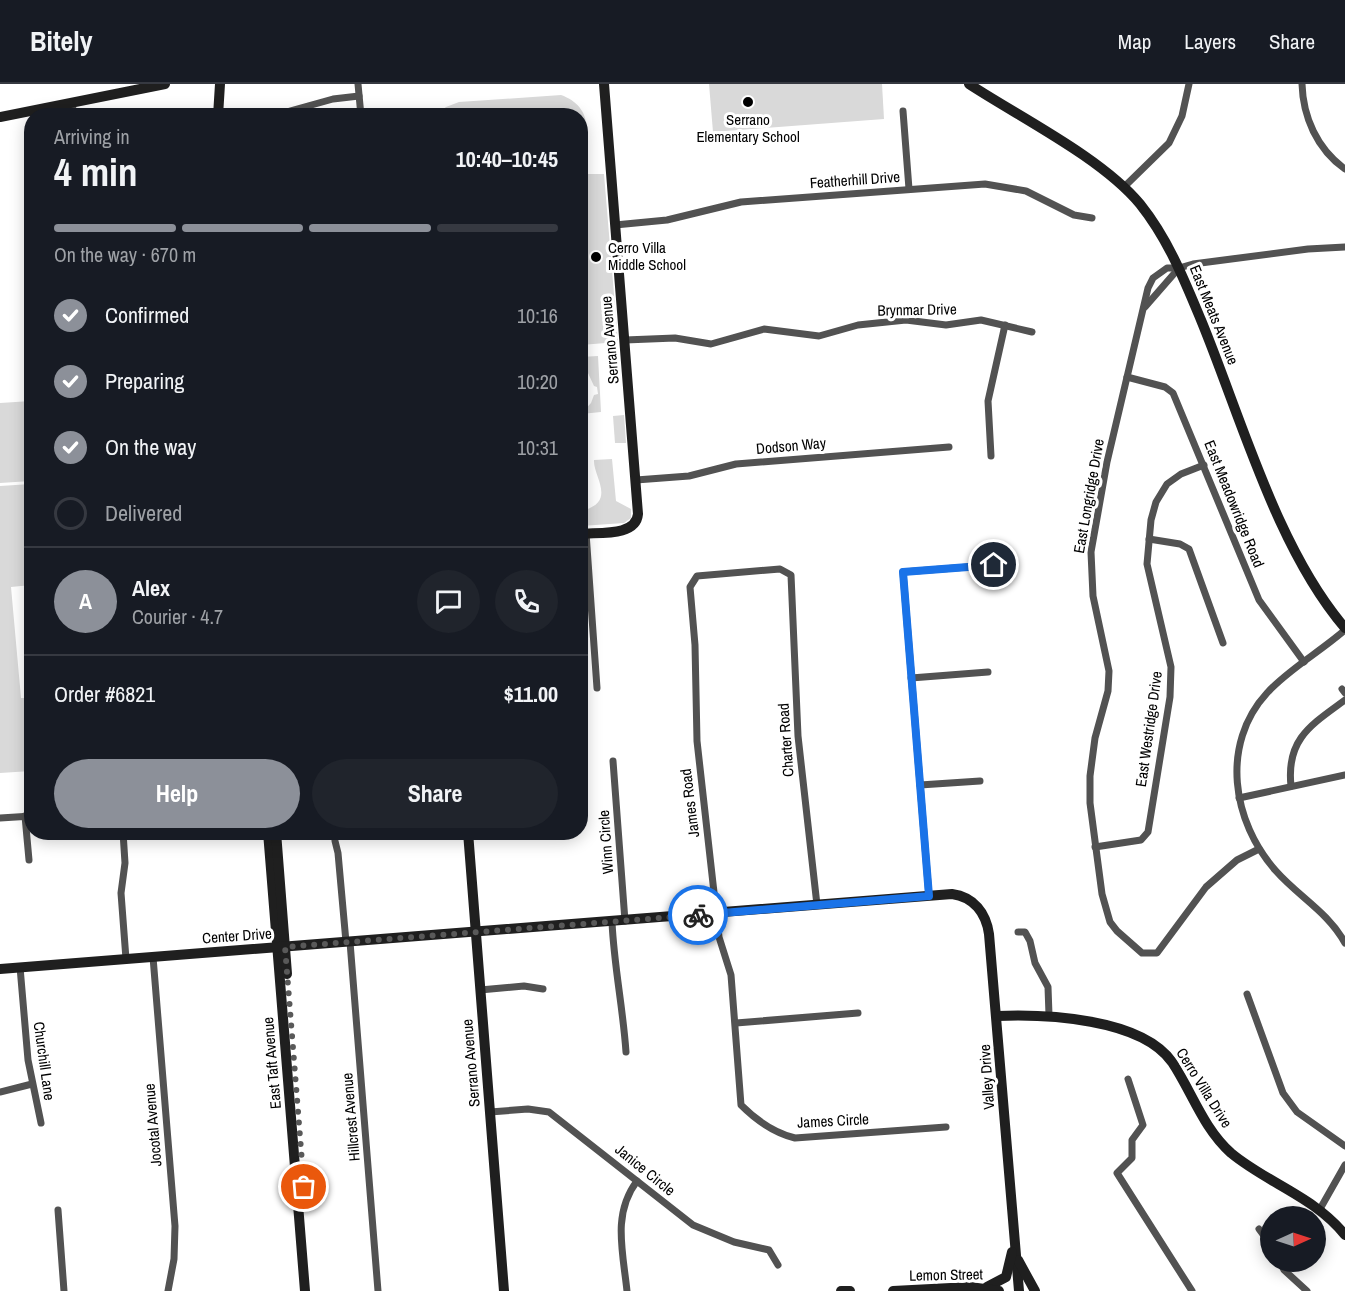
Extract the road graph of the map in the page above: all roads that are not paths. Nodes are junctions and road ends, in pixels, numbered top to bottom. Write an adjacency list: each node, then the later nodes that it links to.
1 (165, 84): 8 (street)
2 (220, 84): 13 (street)
3 (358, 84): 9 (street)
4 (604, 84): 23 (street, Serrano Avenue)
5 (969, 84): 20 (street, East Meats Avenue)
6 (1189, 84): 20 (street)
7 (1302, 84): 19 (street)
8 (131, 88): 10 (street)
9 (359, 96): 14 (street); 15 (street)
10 (72, 103): 11 (street); 12 (street)
11 (46, 108)
12 (73, 108)
13 (218, 108)
14 (299, 108)
15 (360, 108)
16 (903, 111): 21 (street)
17 (24, 112): 18 (street)
18 (0, 117)
19 (1345, 169)
20 (1124, 187): 25 (street, East Meats Avenue)
21 (909, 189): 22 (street, Featherhill Drive); 23 (street, Featherhill Drive)
22 (1092, 218)
23 (615, 225): 29 (street, Serrano Avenue)
24 (1345, 247): 25 (street)
25 (1179, 268): 26 (street, East Longridge Drive); 26 (street, East Longridge Drive); 40 (street, East Meats Avenue)
26 (1145, 307): 30 (street, East Longridge Drive)
27 (1005, 325): 28 (street, Brynmar Drive); 29 (street, Brynmar Drive); 32 (street)
28 (1032, 332)
29 (625, 340): 34 (street, Serrano Avenue)
30 (1127, 377): 33 (street, East Meadowridge Road); 61 (street, East Longridge Drive)
31 (949, 447): 34 (street, Dodson Way)
32 (991, 456)
33 (1204, 465): 36 (street, East Westridge Drive); 42 (street, East Meadowridge Road)
34 (636, 480): 35 (street, Serrano Avenue)
35 (588, 534)
36 (1149, 539): 41 (street); 61 (street, East Westridge Drive)
37 (994, 565): 44 (street)
38 (693, 579): 66 (street, Charter Road); 67 (street, James Road)
39 (588, 589): 45 (street)
40 (1345, 629): 42 (street)
41 (1223, 643)
42 (1304, 662): 52 (street)
43 (988, 672): 44 (street)
44 (911, 678): 50 (street)
45 (597, 688)
46 (1345, 700): 51 (street)
47 (613, 761): 68 (street, Winn Circle)
48 (1345, 775): 51 (street)
49 (980, 781): 50 (street)
50 (920, 785): 64 (street)
51 (1291, 786): 52 (street)
52 (1239, 798): 62 (street)
53 (24, 816): 54 (street)
54 (0, 818)
55 (29, 840): 63 (street)
56 (124, 840): 76 (street)
57 (269, 840): 74 (street, East Taft Avenue)
58 (276, 840): 74 (street, East Taft Avenue)
59 (469, 840): 71 (street, Serrano Avenue)
60 (334, 841): 72 (street, Hillcrest Avenue)
61 (1095, 847): 62 (street, East Longridge Drive)
62 (1259, 849): 73 (street)
63 (29, 861)
64 (929, 896): 65 (street, Center Drive); 66 (street, Center Drive)
65 (976, 904): 84 (street, Valley Drive)
66 (817, 905): 67 (street, Center Drive)
67 (716, 913): 68 (street, Center Drive); 85 (street, James Road)
68 (626, 921): 69 (street, Center Drive)
69 (612, 922): 71 (street, Center Drive); 86 (street)
70 (1018, 932): 83 (street)
71 (476, 933): 72 (street, Center Drive); 80 (street, Serrano Avenue)
72 (348, 942): 74 (street, Center Drive); 110 (street, Hillcrest Avenue)
73 (1345, 943)
74 (281, 947): 75 (street, Center Drive); 96 (street, East Taft Avenue)
75 (153, 957): 76 (street, Center Drive); 107 (street, Jocotal Avenue)
76 (126, 959): 77 (street, Center Drive)
77 (20, 967): 78 (street, Center Drive); 88 (street, Churchill Lane)
78 (0, 969)
79 (543, 989): 80 (street)
80 (480, 990): 90 (street, Serrano Avenue)
81 (1246, 994): 93 (street)
82 (858, 1013): 85 (street)
83 (1049, 1015): 84 (street, Cerro Villa Drive); 97 (street, Cerro Villa Drive)
84 (997, 1016): 102 (street, Valley Drive)
85 (736, 1023): 92 (street, James Circle)
86 (626, 1052)
87 (1128, 1079): 119 (street)
88 (32, 1084): 89 (street); 91 (street, Churchill Lane)
89 (0, 1092)
90 (490, 1112): 95 (street, Janice Circle); 111 (street, Serrano Avenue)
91 (41, 1123)
92 (946, 1127)
93 (1345, 1146)
94 (1345, 1165): 98 (street)
95 (637, 1181): 103 (street, Janice Circle); 112 (street)
96 (300, 1187): 108 (street, East Taft Avenue); 109 (street, East Taft Avenue)
97 (1315, 1206)
98 (1322, 1206)
99 (58, 1210): 106 (street)
100 (1326, 1215): 101 (street, Cerro Villa Drive)
101 (1345, 1235)
102 (1015, 1248): 105 (street); 117 (street, Valley Drive); 118 (street, Valley Drive)
103 (778, 1265)
104 (1286, 1272): 120 (street)
105 (985, 1288): 115 (street, Lemon Street); 116 (street, Lemon Street)
106 (64, 1291)
107 (168, 1291)
108 (305, 1291)
109 (312, 1291)
110 (378, 1291)
111 (504, 1291)
112 (627, 1291)
113 (841, 1291): 114 (street)
114 (850, 1291)
115 (893, 1291)
116 (999, 1291)
117 (1019, 1291)
118 (1035, 1291)
119 (1192, 1291)
120 (1307, 1291)

